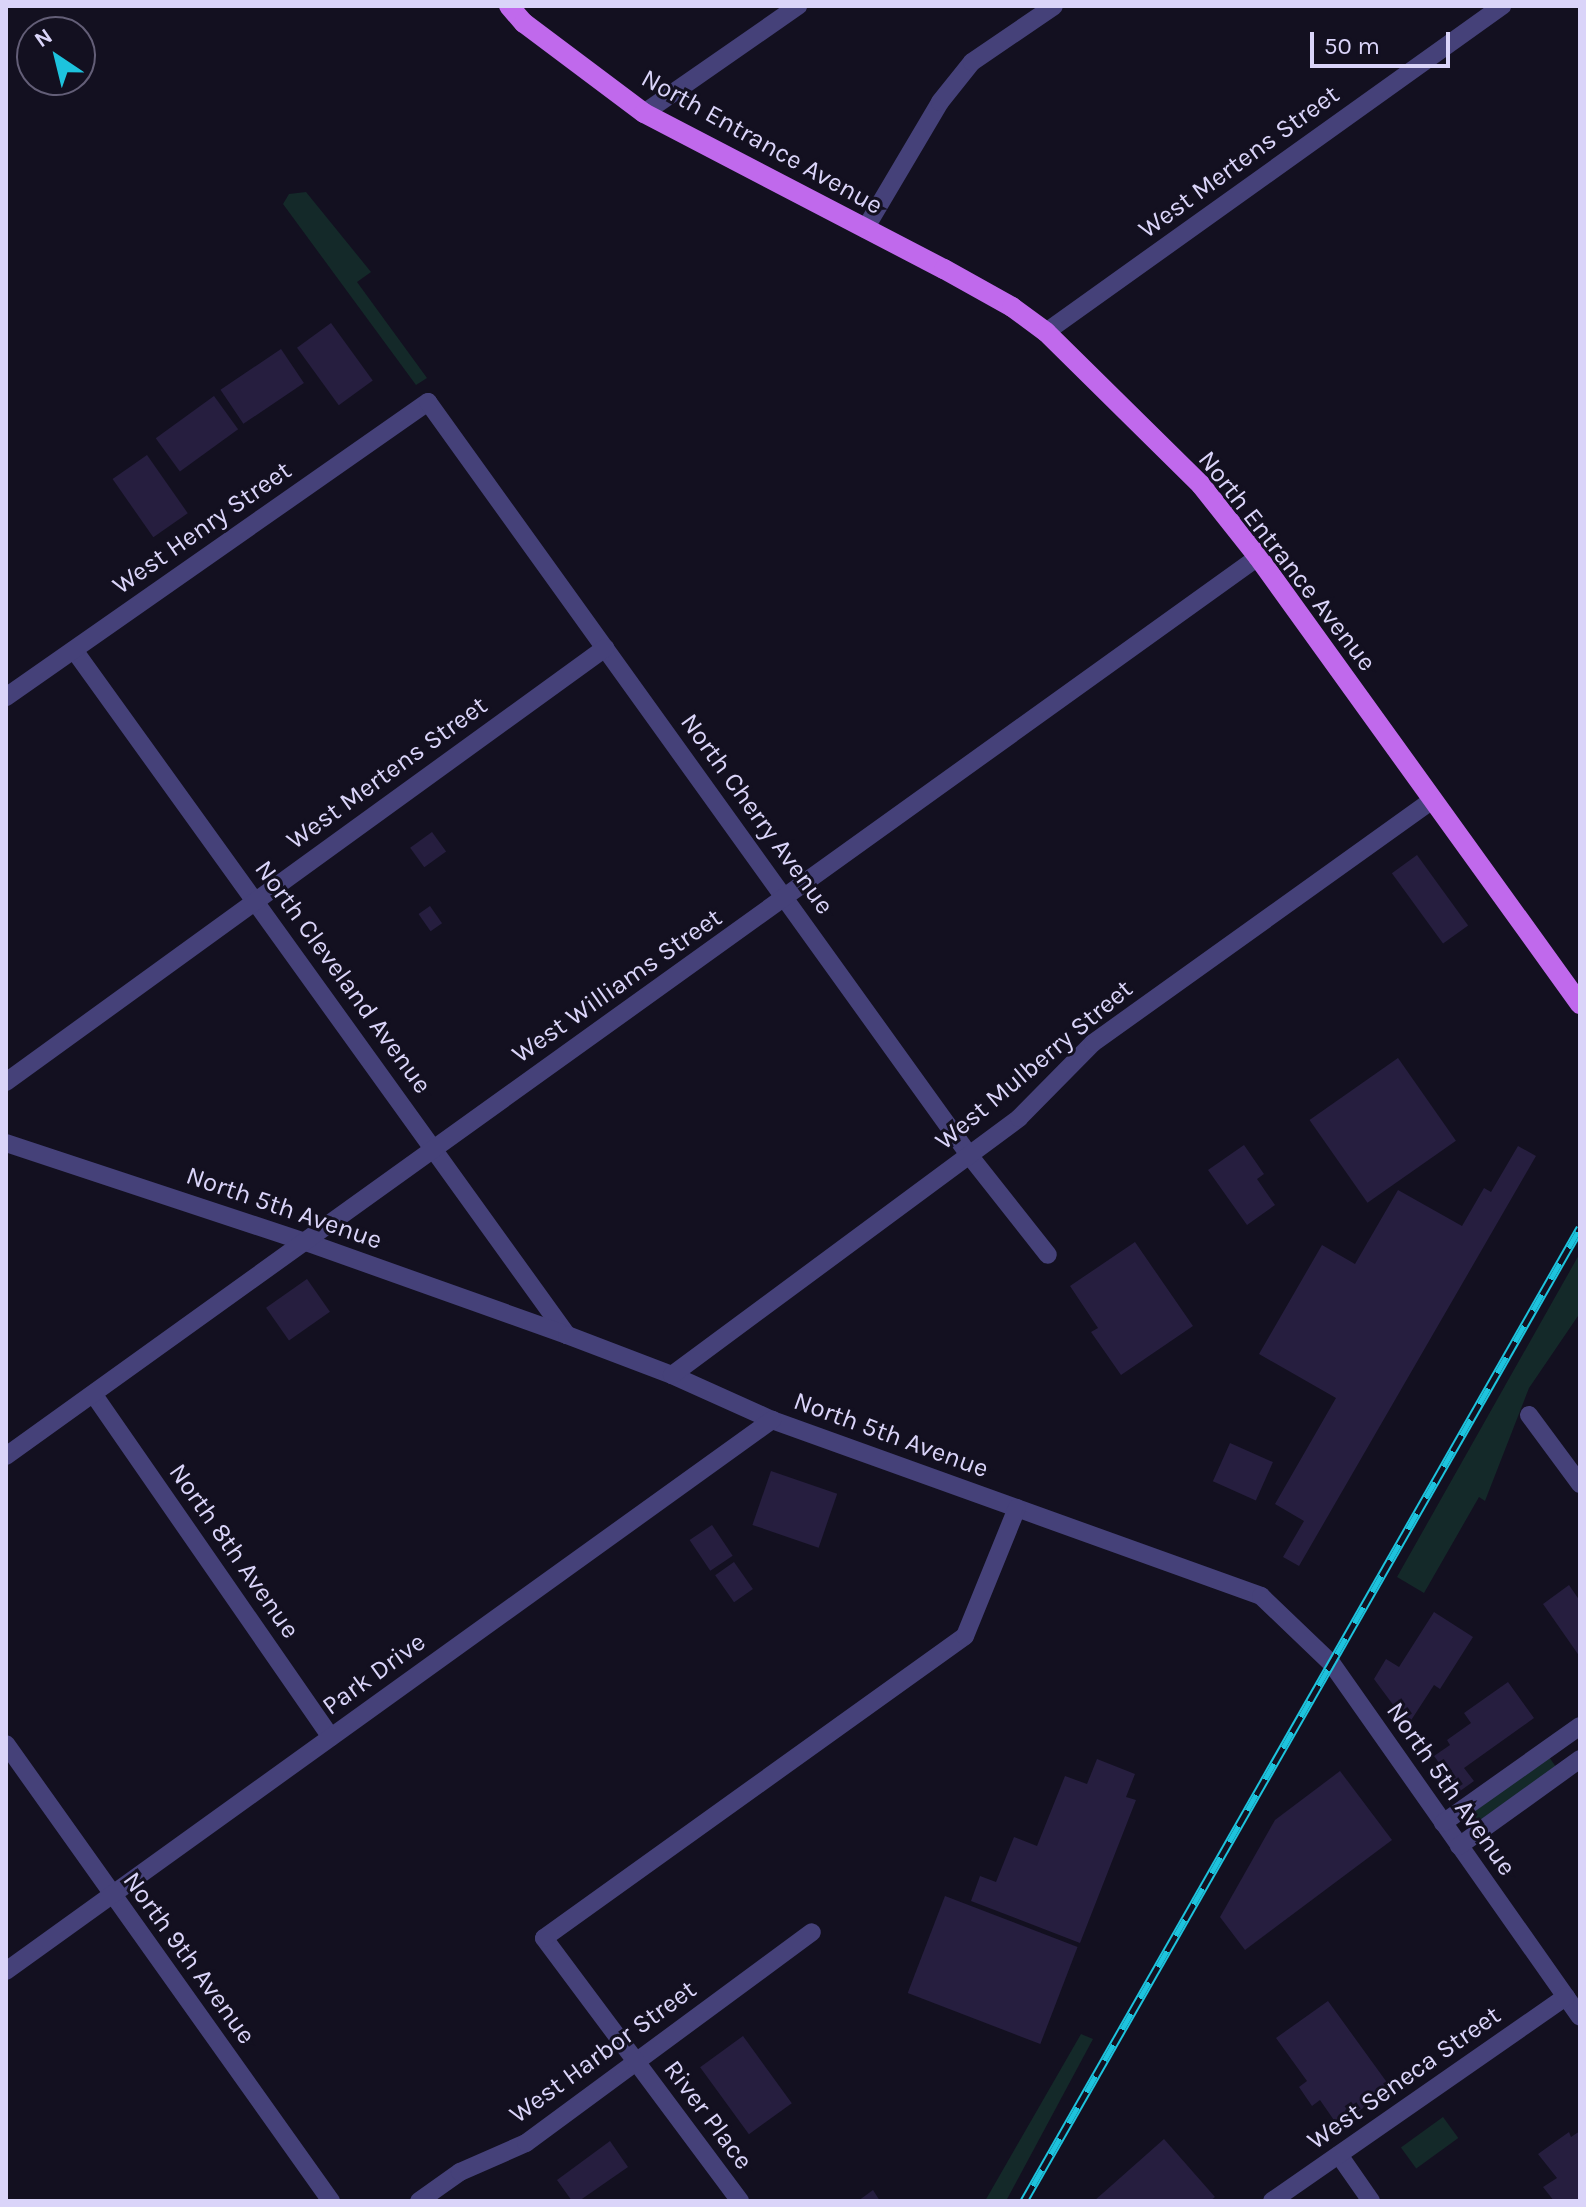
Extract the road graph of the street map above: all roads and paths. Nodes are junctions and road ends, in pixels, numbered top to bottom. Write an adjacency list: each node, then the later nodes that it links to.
1 (509, 6): 5 (main road, North Entrance Avenue)
2 (798, 6): 5 (street)
3 (1054, 6): 6 (street)
4 (1502, 6): 7 (street, West Mertens Street)
5 (644, 113): 6 (main road, North Entrance Avenue)
6 (865, 229): 7 (main road, North Entrance Avenue)
7 (1046, 332): 9 (main road, North Entrance Avenue)
8 (428, 402): 10 (street, North Cherry Avenue); 11 (street, West Henry Street)
9 (1258, 557): 13 (main road, North Entrance Avenue); 14 (street, West Williams Street)
10 (605, 648): 14 (street, North Cherry Avenue); 15 (street, West Mertens Street)
11 (74, 650): 12 (street, West Henry Street); 15 (street, North Cleveland Avenue)
12 (6, 697)
13 (1433, 800): 16 (main road, North Entrance Avenue); 20 (street, West Mulberry Street)
14 (787, 898): 19 (street, West Williams Street); 20 (street, North Cherry Avenue)
15 (255, 900): 17 (street, West Mertens Street); 19 (street, North Cleveland Avenue)
16 (1580, 1004)
17 (6, 1082)
18 (6, 1143): 21 (street, North 5th Avenue)
19 (434, 1147): 21 (street, West Williams Street); 23 (street, North Cleveland Avenue)
20 (969, 1155): 22 (street, North Cherry Avenue); 24 (street, West Mulberry Street)
21 (306, 1242): 23 (street, North 5th Avenue); 25 (street, West Williams Street)
22 (1048, 1255)
23 (567, 1335): 24 (street, North 5th Avenue)
24 (672, 1375): 27 (street, North 5th Avenue)
25 (94, 1395): 28 (street, West Williams Street); 32 (street, North 8th Avenue)
26 (1529, 1415): 29 (street)
27 (772, 1420): 30 (street, North 5th Avenue); 32 (street, Park Drive)
28 (6, 1456)
29 (1580, 1484)
30 (1017, 1508): 35 (street, North 5th Avenue); 42 (street, River Place)
31 (1580, 1726): 35 (street)
32 (331, 1737): 37 (street, Park Drive)
33 (6, 1744): 37 (street, North 9th Avenue)
34 (1580, 1759): 36 (street)
35 (1443, 1823): 36 (street, North 5th Avenue)
36 (1459, 1846): 40 (street, North 5th Avenue)
37 (113, 1896): 39 (street, Park Drive); 44 (street, North 9th Avenue)
38 (812, 1932): 42 (street, West Harbor Street)
39 (6, 1971)
40 (1566, 1997): 41 (street, North 5th Avenue); 43 (street, West Seneca Street)
41 (1580, 2017)
42 (635, 2061): 45 (street, West Harbor Street); 46 (street, River Place)
43 (1339, 2155): 47 (street, West Seneca Street); 48 (street)
44 (331, 2201)
45 (419, 2201)
46 (740, 2201)
47 (1272, 2201)
48 (1371, 2201)

